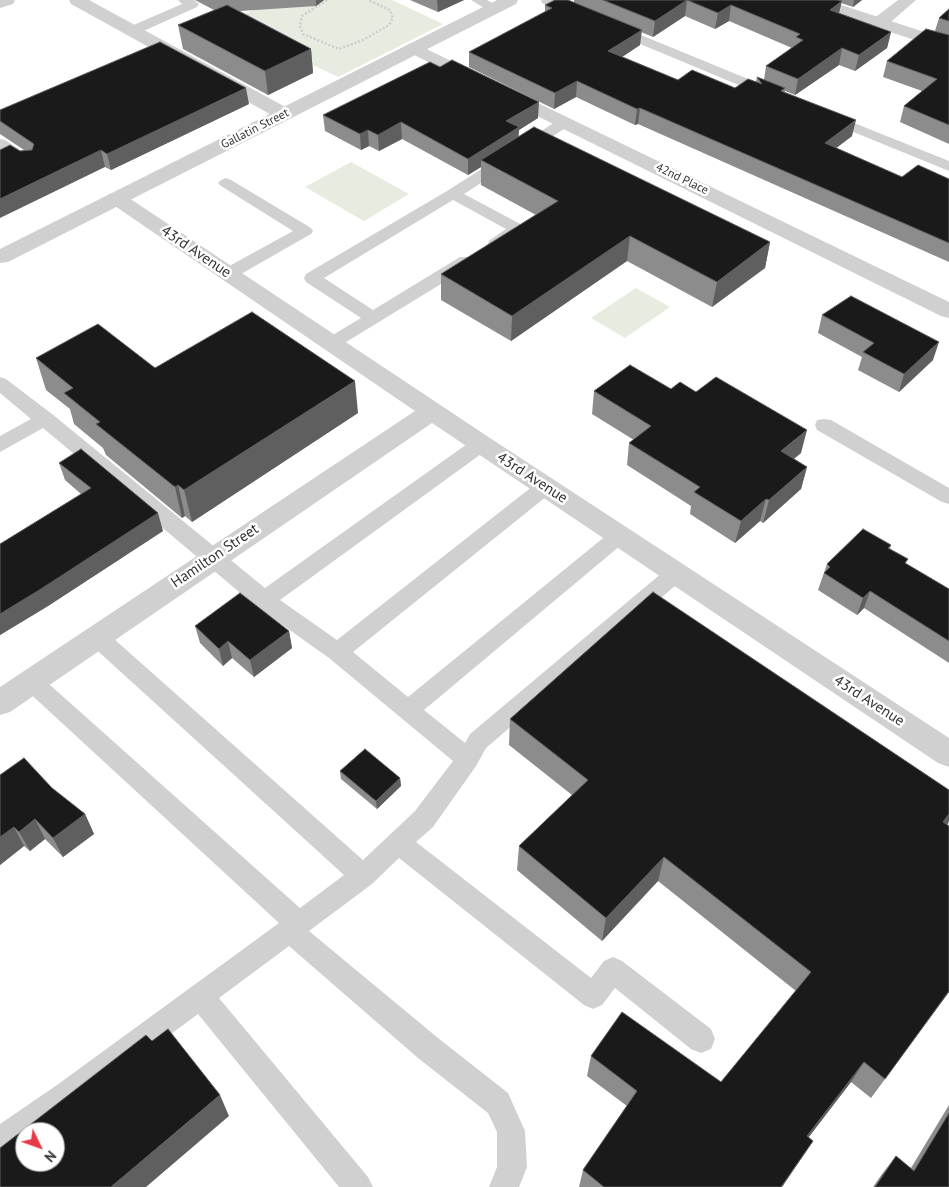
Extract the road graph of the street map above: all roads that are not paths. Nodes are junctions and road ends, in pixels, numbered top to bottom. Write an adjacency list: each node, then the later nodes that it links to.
1 (7, 0): 8 (street)
2 (77, 0): 11 (street)
3 (184, 0): 11 (lane)
4 (477, 0): 9 (lane)
5 (546, 0): 14 (lane)
6 (809, 0): 10 (street)
7 (908, 0): 10 (street)
8 (0, 3)
9 (502, 4): 13 (street, Gallatin Street)
10 (878, 23): 12 (street)
11 (134, 30): 16 (street)
12 (949, 46)
13 (414, 48): 16 (street, Gallatin Street); 17 (street, 42nd Place)
14 (784, 98)
15 (812, 110): 20 (lane)
16 (284, 114): 23 (street, Gallatin Street)
17 (564, 122): 22 (lane); 26 (street, 42nd Place)
18 (0, 143): 19 (lane)
19 (30, 162)
20 (949, 166)
21 (226, 183): 25 (lane)
22 (453, 194): 27 (lane); 27 (lane)
23 (116, 198): 24 (street, Gallatin Street); 25 (street, 43rd Avenue)
24 (0, 257)
25 (228, 274): 28 (street, 43rd Avenue)
26 (949, 310)
27 (373, 318): 28 (lane)
28 (332, 344): 30 (street, 43rd Avenue)
29 (0, 383): 31 (lane)
30 (432, 411): 33 (street, 43rd Avenue); 38 (street, Hamilton Street)
31 (45, 419): 34 (lane); 38 (lane)
32 (824, 425): 36 (lane)
33 (481, 444): 35 (street, 43rd Avenue); 40 (lane)
34 (0, 445)
35 (545, 487): 37 (street, 43rd Avenue); 42 (lane)
36 (949, 497)
37 (620, 535): 39 (street, 43rd Avenue); 45 (lane)
38 (213, 557): 40 (lane); 41 (street, Hamilton Street)
39 (676, 573): 46 (street, 43rd Avenue); 47 (lane)
40 (264, 600): 42 (lane)
41 (98, 637): 43 (street, Hamilton Street); 49 (lane)
42 (337, 652): 45 (lane)
43 (32, 682): 44 (street, Hamilton Street); 50 (lane)
44 (0, 703)
45 (408, 710): 47 (lane)
46 (949, 754)
47 (468, 759): 48 (lane)
48 (398, 843): 49 (lane); 52 (lane)
49 (363, 876): 50 (lane)
50 (293, 927): 51 (lane); 55 (lane)
51 (200, 996): 53 (lane); 54 (lane)
52 (701, 1039)
53 (0, 1141)
54 (358, 1187)
55 (504, 1187)

